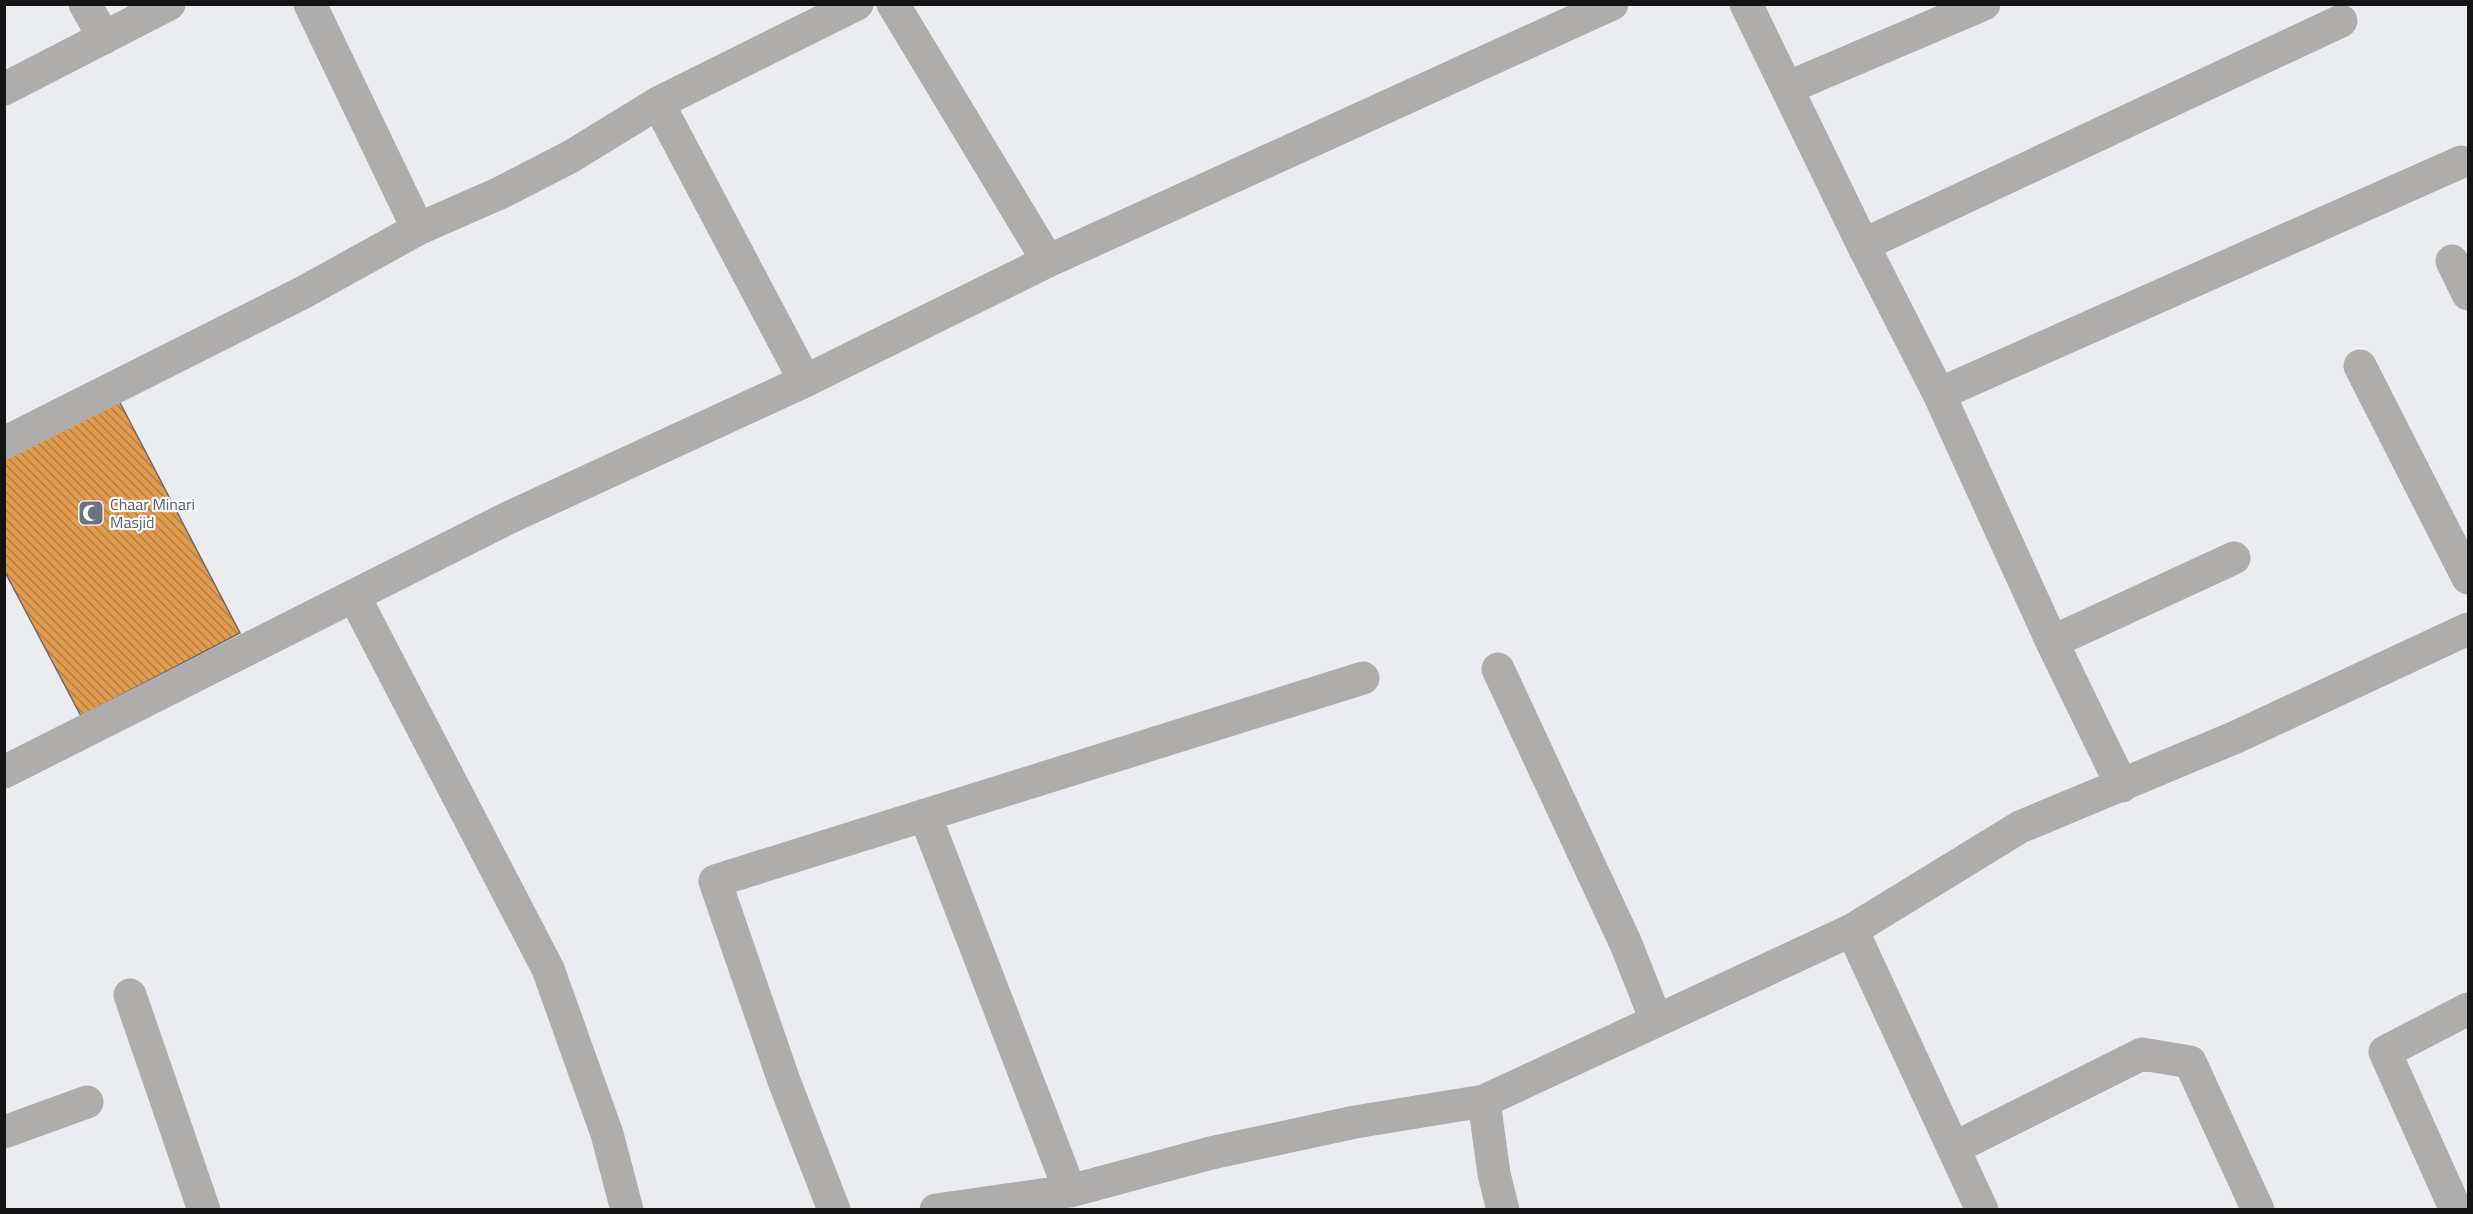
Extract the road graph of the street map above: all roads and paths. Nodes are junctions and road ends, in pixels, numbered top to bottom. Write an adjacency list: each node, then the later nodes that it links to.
1 (85, 4): 10 (street)
2 (170, 4): 10 (street)
3 (310, 4): 15 (street)
4 (857, 4): 13 (street)
5 (893, 4): 17 (street)
6 (1612, 4): 17 (street)
7 (1746, 4): 11 (street)
8 (1984, 4): 11 (street)
9 (2341, 21): 16 (street)
10 (104, 38): 12 (street)
11 (1787, 88): 16 (street)
12 (4, 89)
13 (658, 103): 15 (street); 21 (street)
14 (2461, 162): 22 (street)
15 (418, 229): 23 (street)
16 (1863, 245): 22 (street)
17 (1048, 261): 21 (street)
18 (2452, 261): 19 (street)
19 (2469, 294)
20 (2360, 366): 25 (street)
21 (805, 381): 26 (street)
22 (1939, 394): 28 (street)
23 (4, 443)
24 (2234, 558): 28 (street)
25 (2469, 578)
26 (354, 596): 31 (street); 44 (street)
27 (2469, 628): 32 (street)
28 (2052, 642): 32 (street)
29 (1498, 669): 37 (street)
30 (1364, 678): 33 (street)
31 (4, 772)
32 (2122, 786): 34 (street)
33 (925, 815): 42 (street); 45 (street)
34 (1852, 930): 37 (street); 41 (street)
35 (130, 995): 43 (street)
36 (2469, 1009): 50 (street)
37 (1656, 1020): 38 (street)
38 (1484, 1101): 42 (street); 47 (street)
39 (87, 1102): 40 (street)
40 (4, 1132)
41 (1954, 1148): 48 (street); 49 (street)
42 (1070, 1191): 46 (street)
43 (204, 1209)
44 (627, 1209)
45 (834, 1209)
46 (936, 1209)
47 (1503, 1209)
48 (1982, 1209)
49 (2258, 1209)
50 (2456, 1209)

